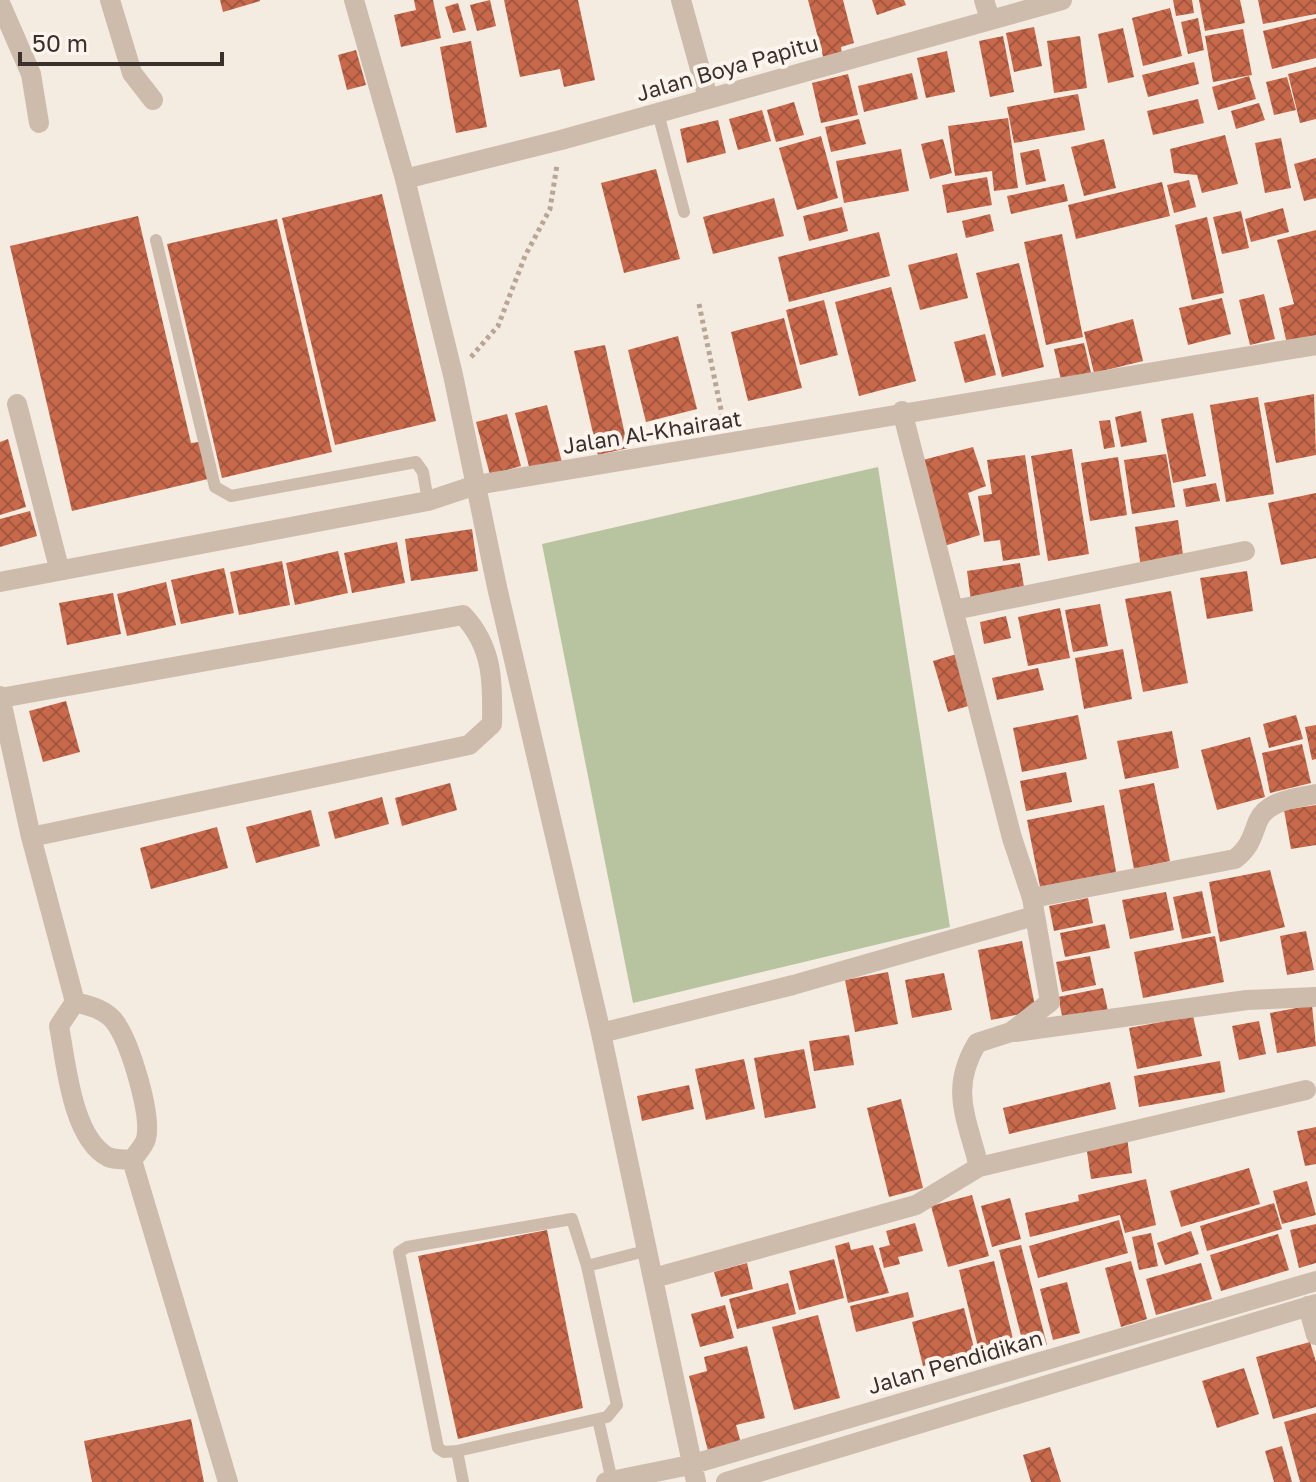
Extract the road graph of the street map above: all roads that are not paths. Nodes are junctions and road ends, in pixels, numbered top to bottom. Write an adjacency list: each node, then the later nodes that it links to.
1 (110, 0): 8 (street)
2 (354, 0): 11 (street)
3 (681, 0): 7 (street)
4 (1062, 0): 6 (street, Jalan Boya Papitu)
5 (0, 3): 10 (street)
6 (987, 10): 7 (street, Jalan Boya Papitu)
7 (708, 98): 9 (street, Jalan Boya Papitu)
8 (153, 100)
9 (658, 113): 11 (street, Jalan Boya Papitu); 12 (lane)
10 (39, 123)
11 (405, 179): 17 (street)
12 (684, 212)
13 (156, 240): 18 (lane)
14 (1316, 345): 16 (street, Jalan Al-Khairaat)
15 (17, 404): 20 (street)
16 (902, 411): 17 (street, Jalan Al-Khairaat); 22 (street)
17 (476, 485): 18 (street, Jalan Al-Khairaat); 30 (street)
18 (428, 501): 20 (street, Jalan Al-Khairaat)
19 (1245, 551): 22 (street)
20 (59, 568): 21 (street, Jalan Al-Khairaat)
21 (0, 582)
22 (954, 610): 26 (street)
23 (0, 697): 25 (street); 25 (street)
24 (1316, 794): 26 (street)
25 (31, 837): 28 (street)
26 (1033, 907): 29 (street); 30 (street)
27 (1316, 997): 29 (street)
28 (75, 1002): 32 (street); 32 (street)
29 (1011, 1032): 33 (street)
30 (601, 1033): 34 (street)
31 (1306, 1090): 33 (street)
32 (132, 1160): 44 (street)
33 (979, 1167): 36 (street)
34 (649, 1250): 35 (lane); 36 (street)
35 (587, 1266): 40 (lane); 41 (lane)
36 (654, 1278): 42 (street)
37 (1316, 1281): 42 (street, Jalan Pendidikan)
38 (1312, 1305): 39 (street); 46 (street)
39 (1316, 1335)
40 (598, 1419): 41 (lane); 43 (lane)
41 (457, 1451): 45 (lane)
42 (693, 1474): 43 (street, Jalan Pendidikan)
43 (609, 1481)
44 (228, 1482)
45 (463, 1482)
46 (726, 1482)

